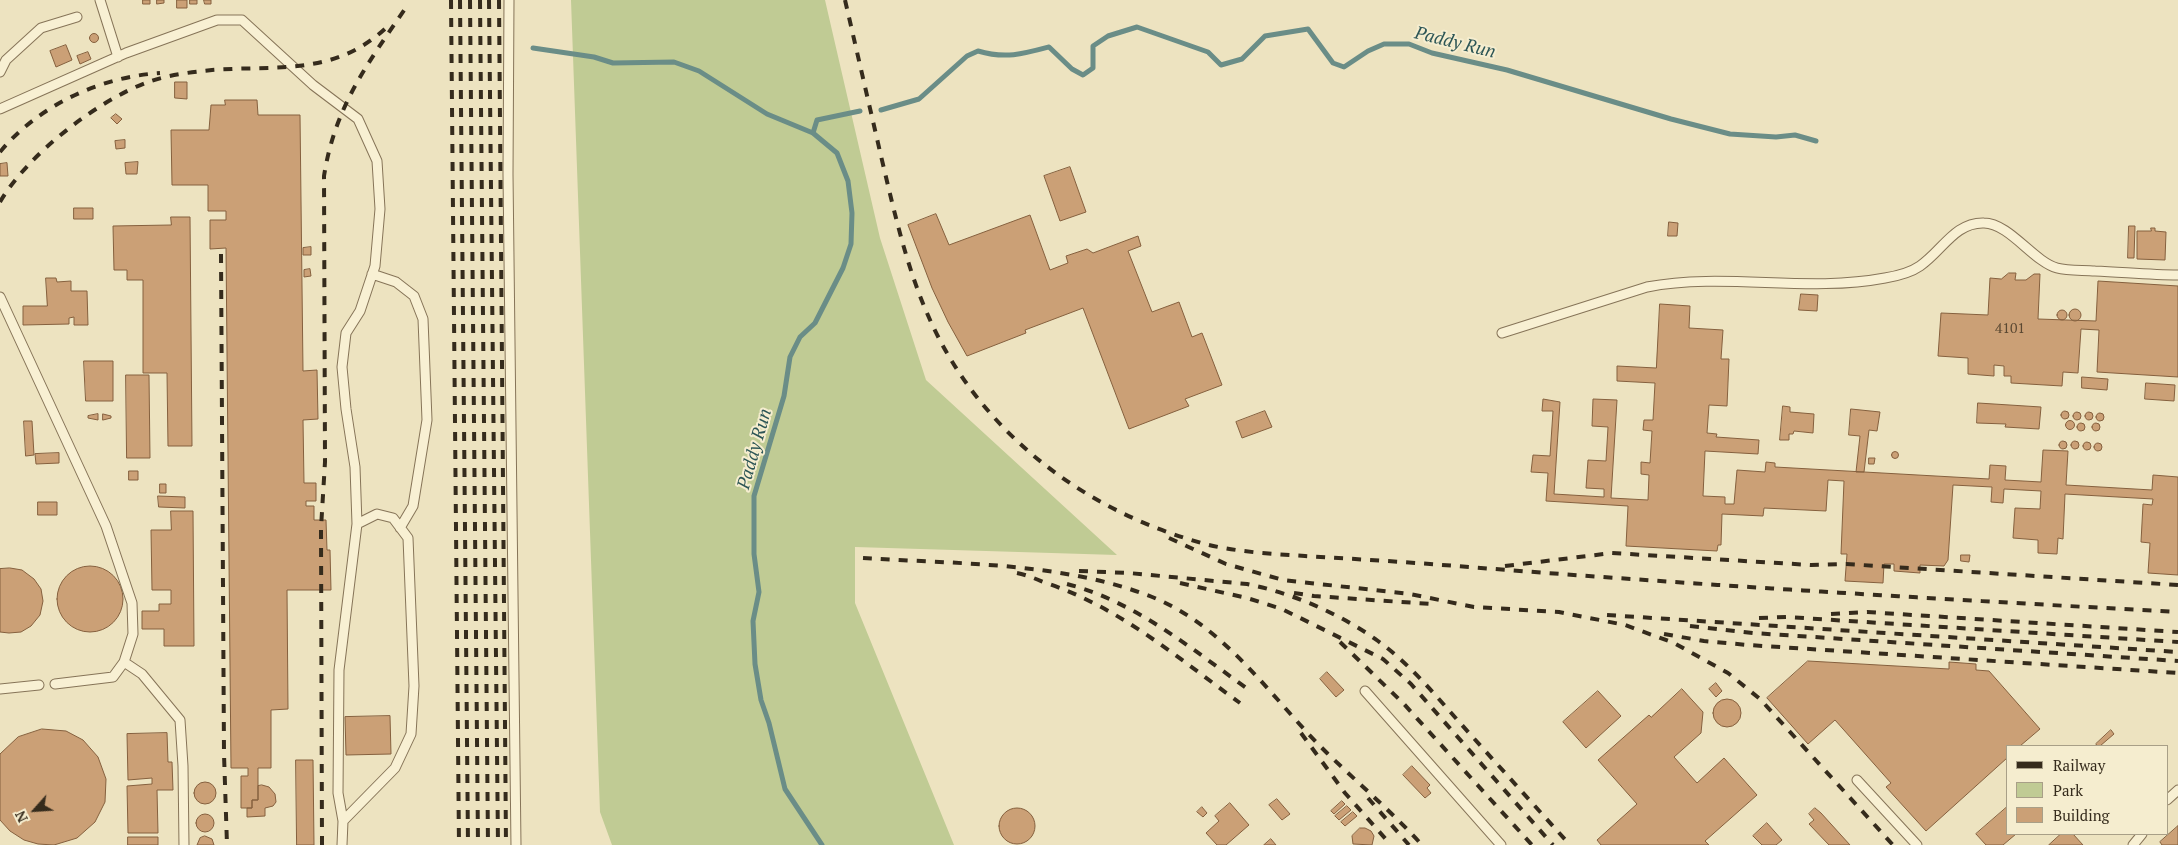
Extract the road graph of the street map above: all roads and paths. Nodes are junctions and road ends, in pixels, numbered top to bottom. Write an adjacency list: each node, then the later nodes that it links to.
1 (100, 0): 4 (lane)
2 (509, 0): 24 (lane)
3 (77, 16): 5 (lane)
4 (118, 57): 6 (lane); 7 (lane)
5 (0, 72)
6 (0, 109)
7 (372, 274): 11 (lane); 12 (lane)
8 (2178, 275): 10 (lane)
9 (0, 297): 13 (lane)
10 (1502, 333)
11 (357, 524): 12 (lane); 21 (lane)
12 (400, 528): 21 (lane)
13 (124, 662): 14 (lane); 22 (lane)
14 (55, 684)
15 (39, 685): 16 (lane)
16 (0, 689)
17 (1365, 691): 25 (lane)
18 (1857, 780): 26 (lane)
19 (2178, 790): 20 (lane)
20 (2168, 799)
21 (343, 822): 23 (lane)
22 (184, 845)
23 (342, 845)
24 (516, 845)
25 (1501, 845)
26 (1917, 845)

